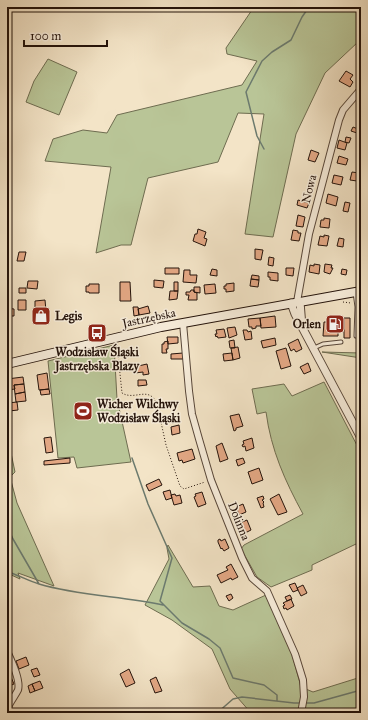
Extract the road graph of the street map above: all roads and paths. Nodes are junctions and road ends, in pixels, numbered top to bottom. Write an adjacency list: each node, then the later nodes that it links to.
1 (361, 89): 3 (street, Nowa)
2 (358, 292): 3 (main road, Jastrzębska); 5 (lane)
3 (296, 302): 4 (main road, Jastrzębska); 8 (street)
4 (183, 323): 6 (main road, Jastrzębska); 11 (street, Dolinna)
5 (356, 336)
6 (117, 337): 9 (main road, Jastrzębska); 11 (path)
7 (341, 342): 8 (lane)
8 (313, 349): 10 (street)
9 (7, 364)
10 (361, 438)
11 (211, 480): 14 (street, Dolinna)
12 (7, 651): 13 (street)
13 (7, 709)
14 (301, 713)

